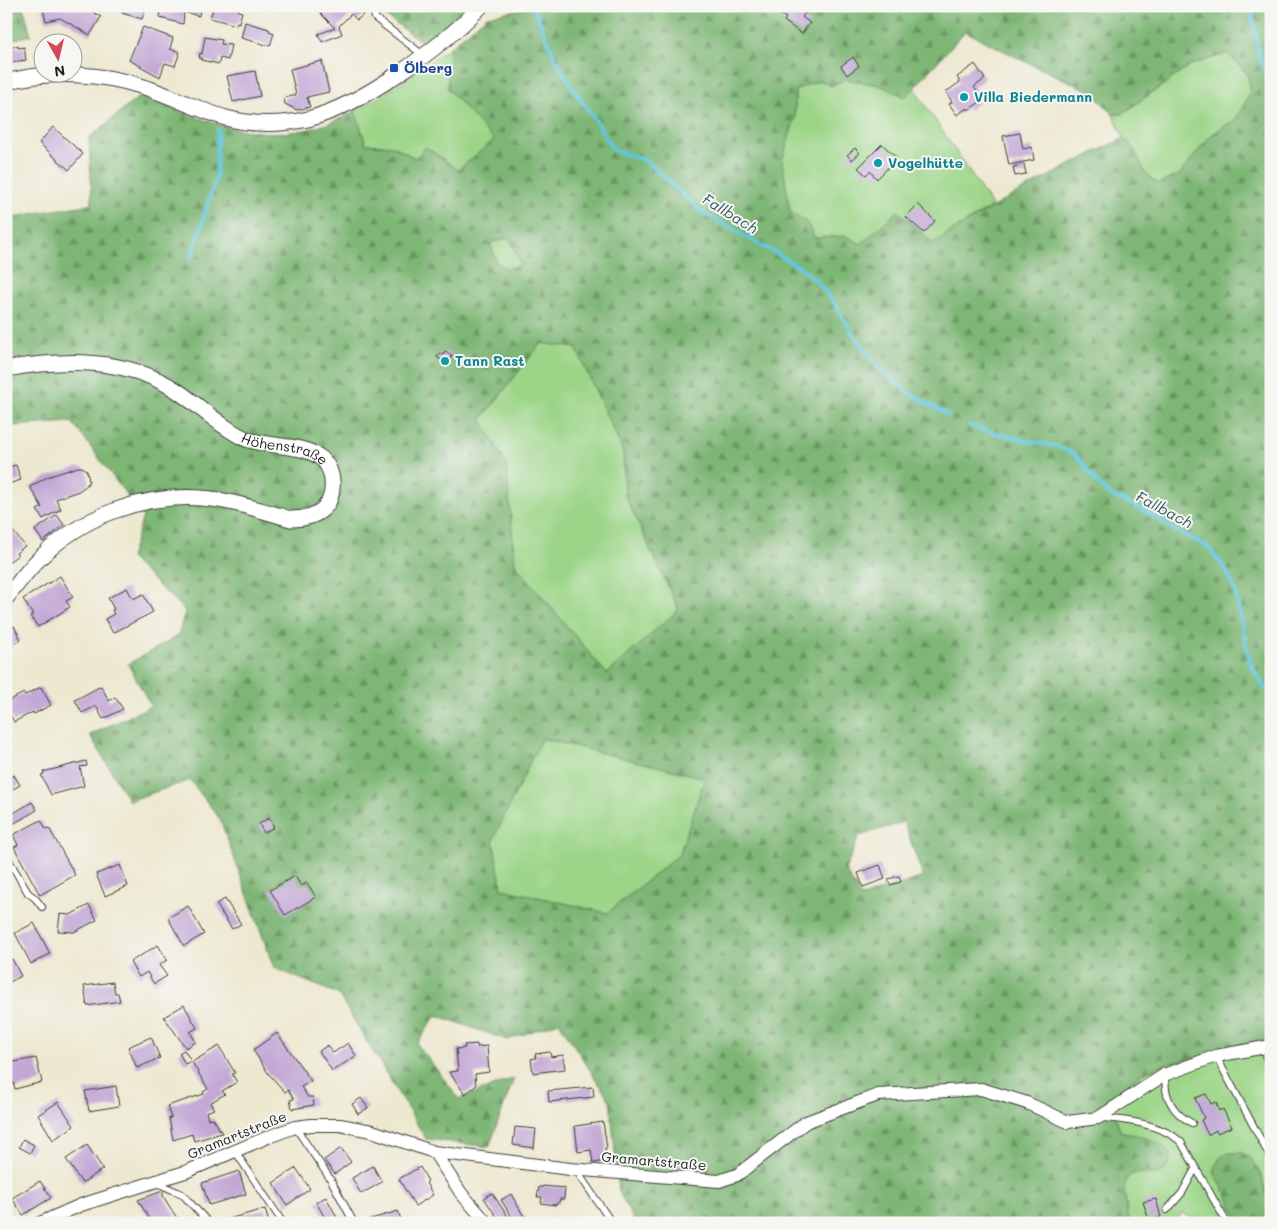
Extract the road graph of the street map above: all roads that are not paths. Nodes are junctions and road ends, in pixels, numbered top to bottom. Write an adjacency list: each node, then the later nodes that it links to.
1 (373, 6): 3 (lane)
2 (481, 6): 3 (street)
3 (424, 56): 4 (street)
4 (6, 82)
5 (6, 369): 6 (street, Höhenstraße)
6 (6, 598)
7 (6, 855): 8 (lane)
8 (42, 907)
9 (1271, 1046): 10 (street, Gramartstraße)
10 (1216, 1056): 11 (street, Gramartstraße); 17 (lane)
11 (1164, 1075): 12 (street, Gramartstraße); 13 (lane)
12 (1098, 1118): 18 (street, Gramartstraße); 19 (lane)
13 (1192, 1123)
14 (295, 1127): 15 (street, Gramartstraße); 16 (street, Gramartstraße); 25 (lane)
15 (235, 1151): 20 (street, Gramartstraße); 24 (lane)
16 (434, 1152): 18 (street, Gramartstraße); 26 (street)
17 (1271, 1155)
18 (575, 1169): 27 (lane)
19 (1195, 1170): 21 (lane); 28 (lane)
20 (155, 1182): 22 (street, Gramartstraße); 23 (lane)
21 (1167, 1210)
22 (40, 1223)
23 (209, 1223)
24 (284, 1223)
25 (354, 1223)
26 (487, 1223)
27 (612, 1223)
28 (1227, 1223)

